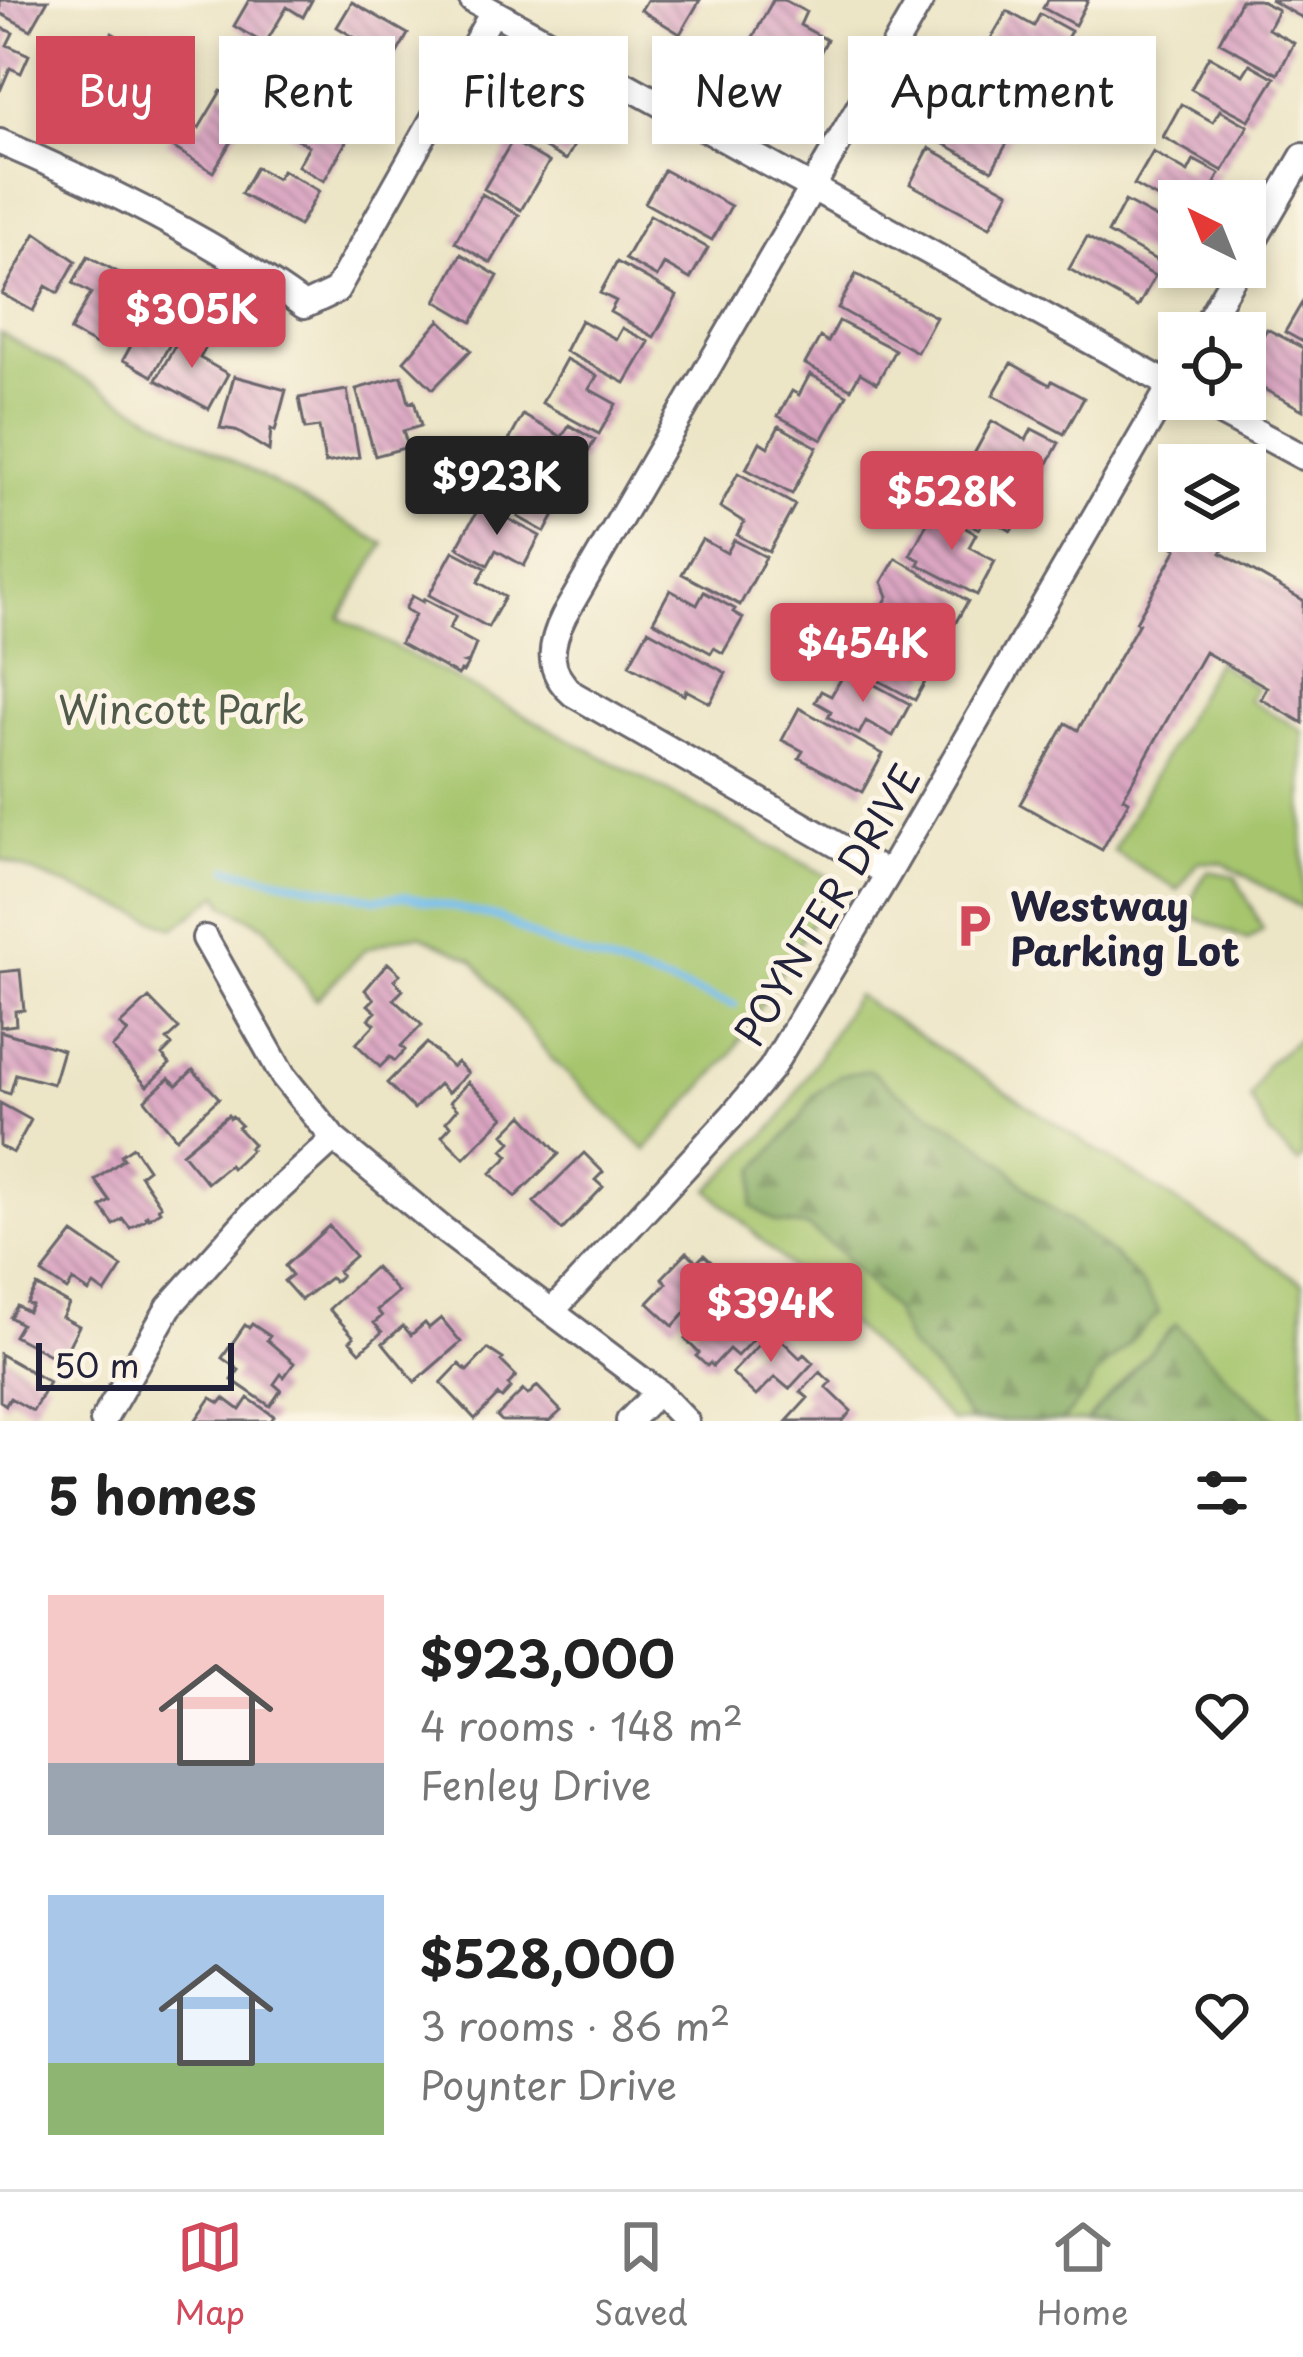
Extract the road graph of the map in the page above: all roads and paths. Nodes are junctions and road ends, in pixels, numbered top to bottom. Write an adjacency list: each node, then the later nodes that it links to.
1 (921, 0): 5 (street)
2 (483, 6): 3 (street); 5 (street)
3 (0, 142)
4 (1303, 156): 6 (street)
5 (813, 188): 7 (street); 11 (street)
6 (1266, 220)
7 (1158, 372)
8 (1158, 413): 11 (street, POYNTER DRIVE)
9 (1235, 420): 10 (street)
10 (1303, 457)
11 (888, 874): 14 (street, POYNTER DRIVE)
12 (205, 938): 13 (street)
13 (334, 1139): 14 (street); 16 (street)
14 (553, 1310): 15 (street)
15 (658, 1391): 17 (street); 18 (street)
16 (103, 1421)
17 (629, 1421)
18 (686, 1421)

